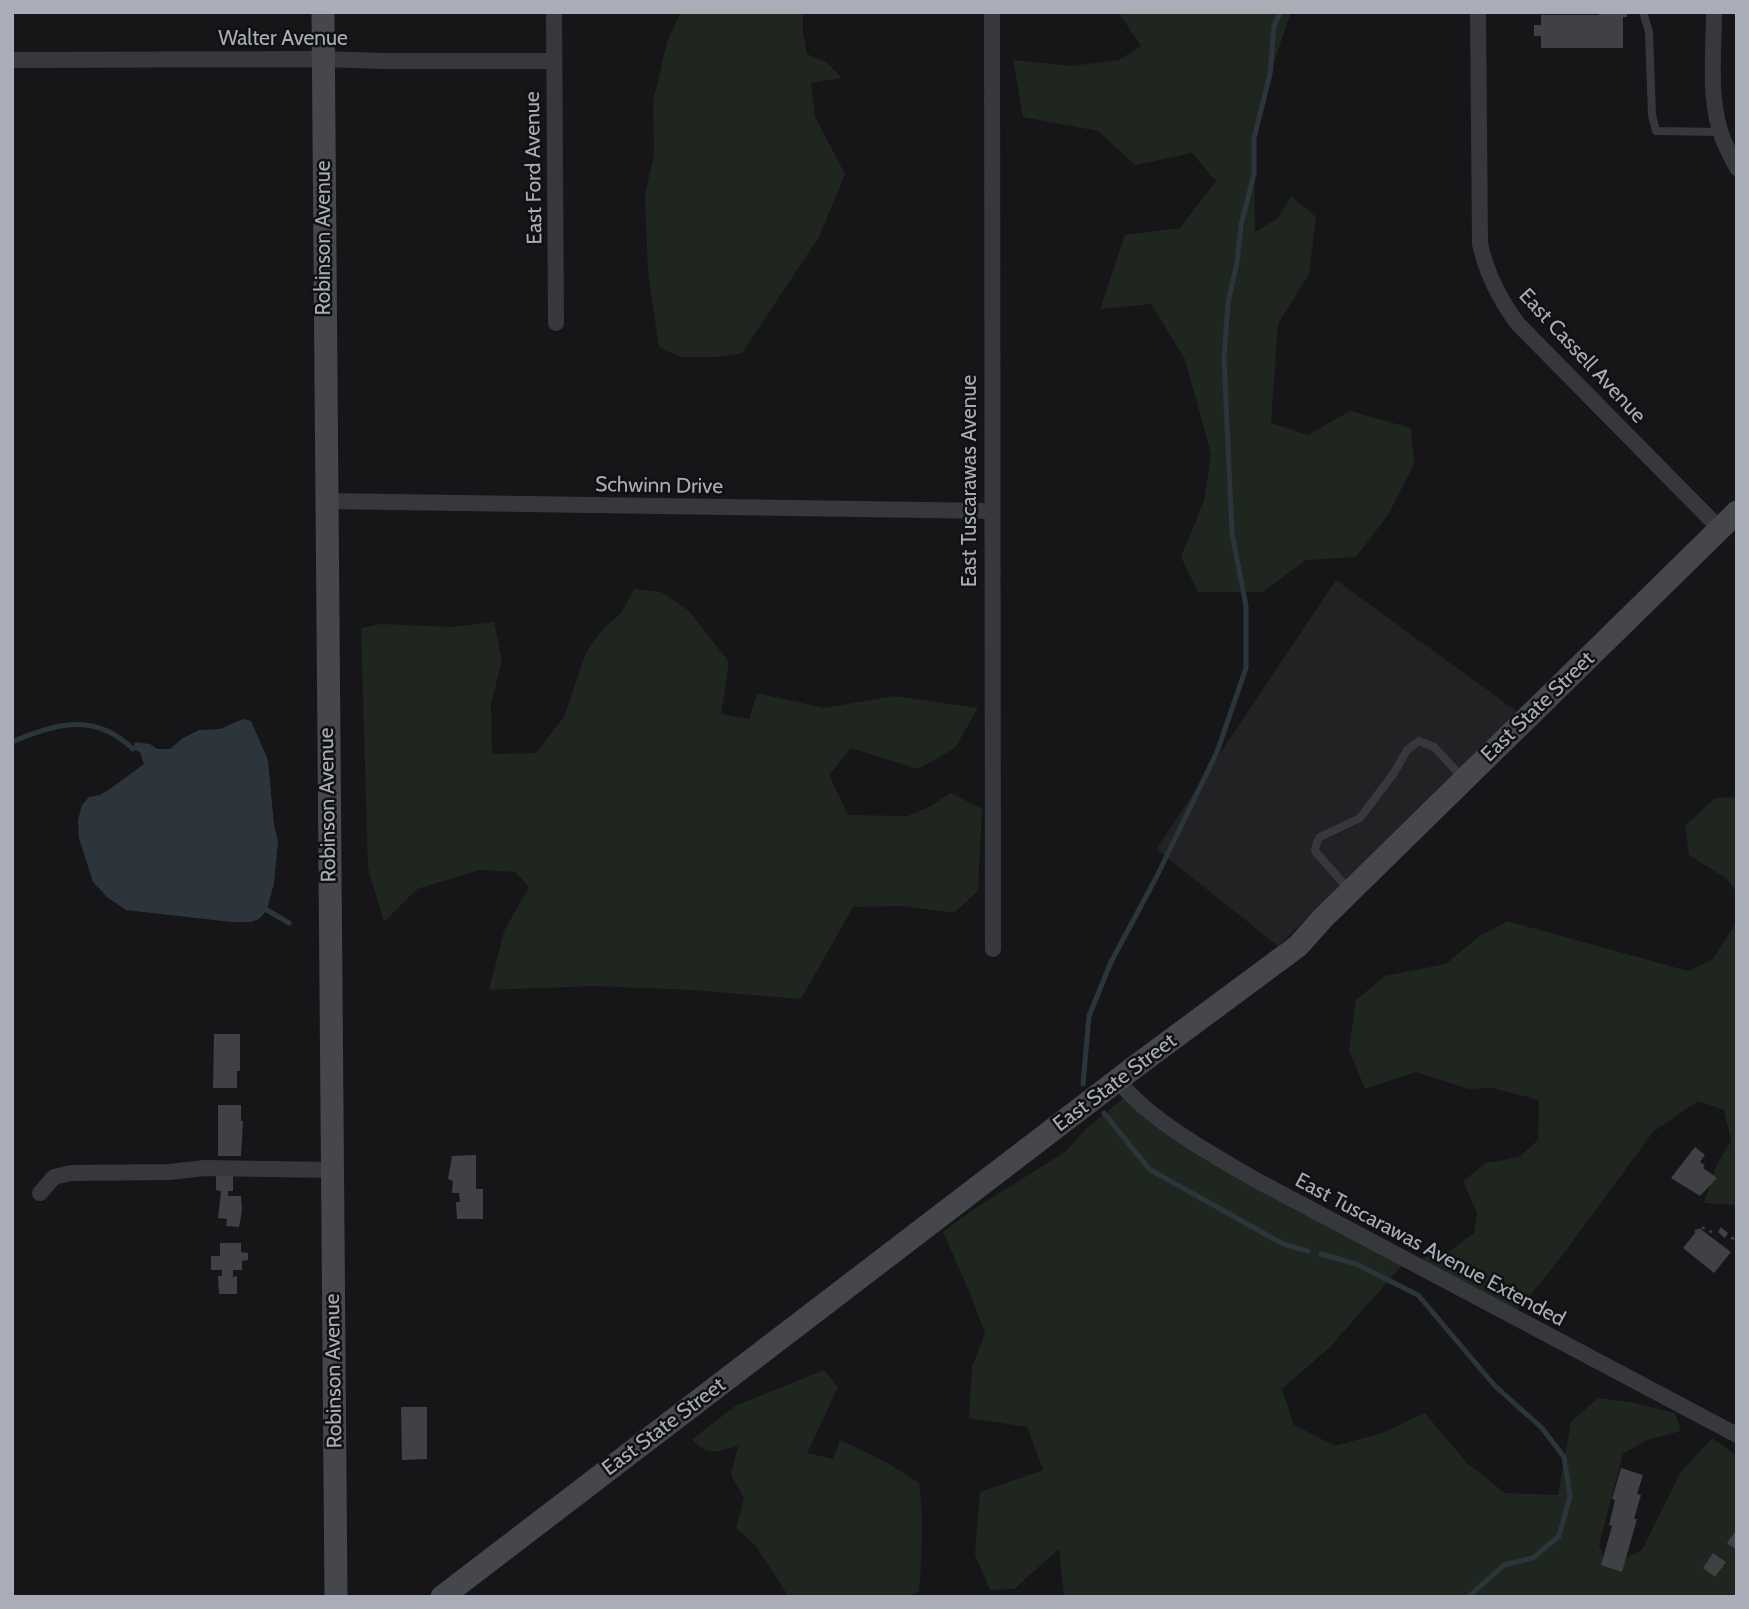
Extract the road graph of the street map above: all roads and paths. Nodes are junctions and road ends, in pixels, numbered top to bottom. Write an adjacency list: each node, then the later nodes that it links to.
1 (323, 12): 7 (street, Robinson Avenue)
2 (554, 12): 9 (street, East Ford Avenue)
3 (992, 12): 14 (street, East Tuscarawas Avenue)
4 (1478, 12): 16 (street, East Cassell Avenue)
5 (1643, 12): 10 (lane)
6 (1714, 12): 10 (street)
7 (323, 59): 8 (street, Walter Avenue); 9 (street, Walter Avenue); 13 (street, Robinson Avenue)
8 (12, 60)
9 (554, 61): 12 (street, East Ford Avenue)
10 (1721, 132): 11 (street)
11 (1737, 168)
12 (556, 323)
13 (326, 501): 14 (street, Schwinn Drive); 21 (street, Robinson Avenue)
14 (991, 510): 19 (street, East Tuscarawas Avenue)
15 (1737, 512): 16 (street, East State Street)
16 (1720, 529): 17 (street, East State Street)
17 (1464, 779): 18 (street, East State Street); 18 (lane)
18 (1350, 892): 20 (street, East State Street)
19 (993, 949)
20 (1118, 1080): 27 (street, East Tuscarawas Avenue Extended); 29 (street, East State Street)
21 (332, 1170): 22 (street); 28 (street, Robinson Avenue)
22 (40, 1193)
23 (1712, 1231): 24 (path)
24 (1695, 1232)
25 (1731, 1238): 26 (path)
26 (1737, 1239)
27 (1737, 1435)
28 (336, 1597)
29 (442, 1597)

